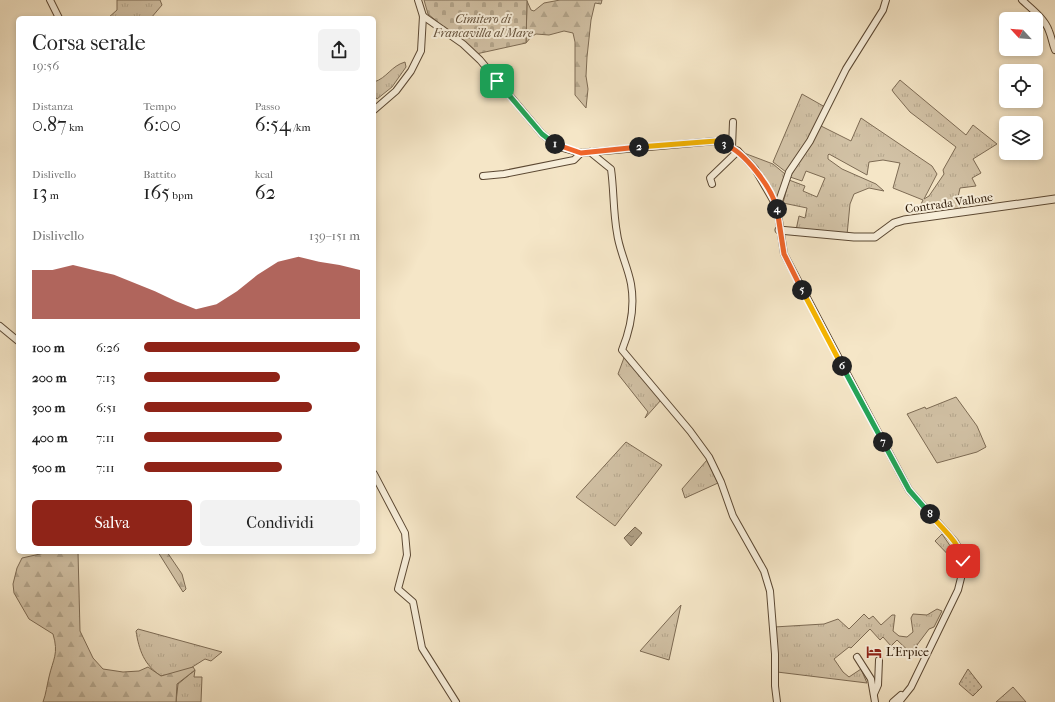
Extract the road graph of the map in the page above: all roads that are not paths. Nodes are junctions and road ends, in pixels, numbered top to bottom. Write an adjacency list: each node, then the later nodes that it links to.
1 (50, 0): 5 (street)
2 (418, 0): 6 (street)
3 (886, 0): 16 (street)
4 (1022, 0): 7 (street)
5 (58, 16)
6 (423, 16): 8 (street); 12 (street)
7 (1055, 50)
8 (376, 108)
9 (733, 122): 10 (street)
10 (735, 149): 11 (street); 14 (street); 16 (street)
11 (590, 152): 12 (street); 26 (street)
12 (581, 153): 13 (street)
13 (483, 176)
14 (712, 184)
15 (1055, 199): 17 (street, Contrada Vallone)
16 (777, 207): 17 (street)
17 (779, 230): 23 (street)
18 (0, 326): 19 (street)
19 (16, 339)
20 (376, 478): 25 (street)
21 (857, 657): 24 (street)
22 (879, 660): 24 (street)
23 (910, 688): 28 (street); 29 (street)
24 (874, 694): 27 (street)
25 (456, 702)
26 (777, 702)
27 (875, 702)
28 (893, 702)
29 (899, 702)

